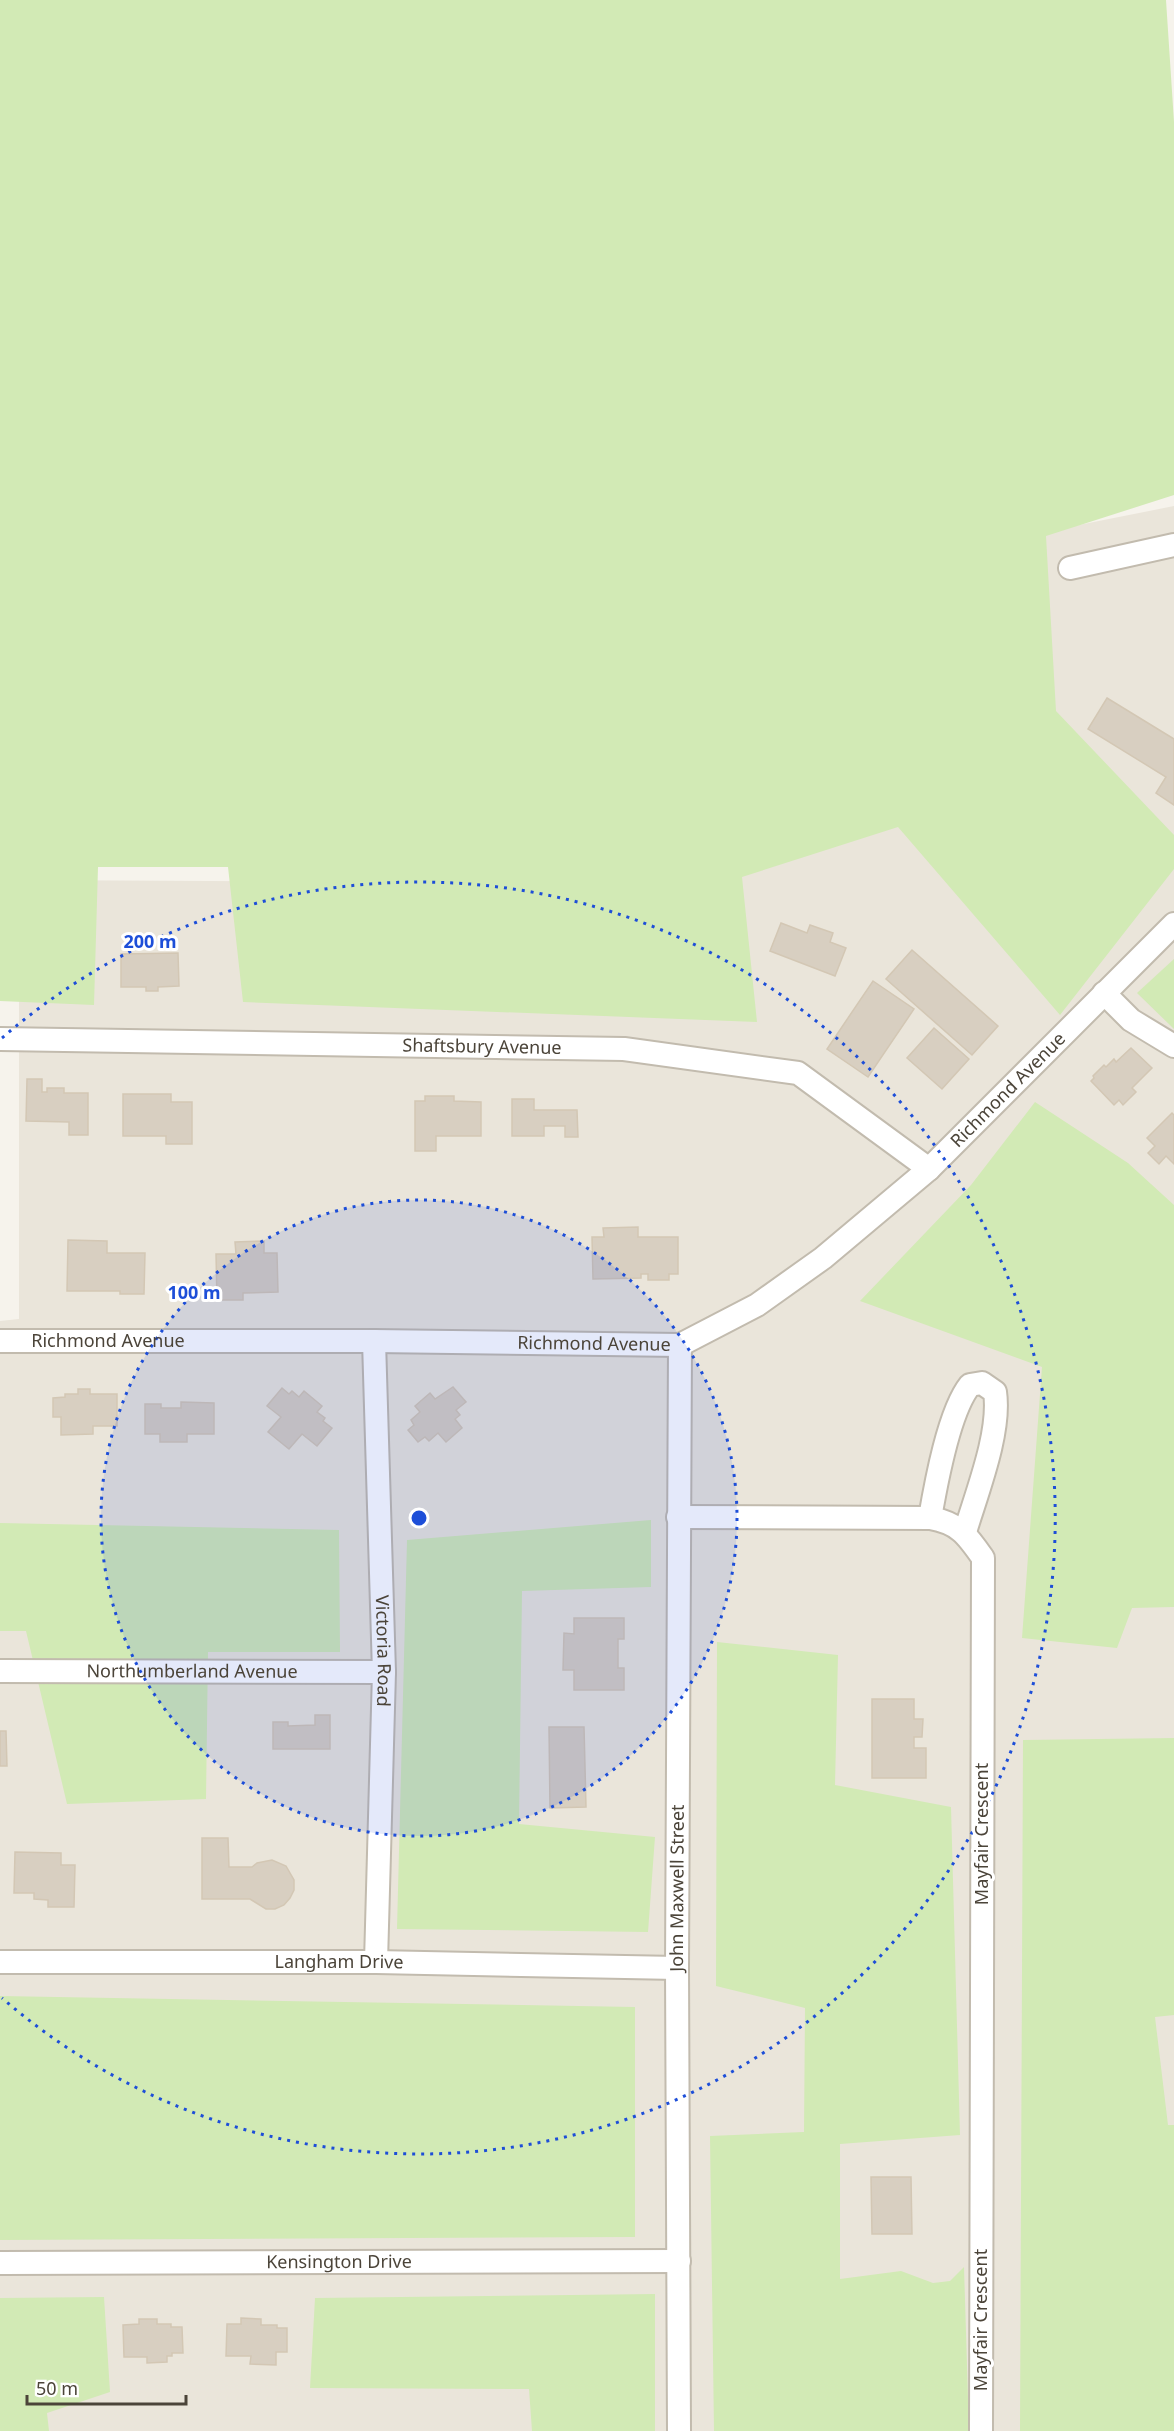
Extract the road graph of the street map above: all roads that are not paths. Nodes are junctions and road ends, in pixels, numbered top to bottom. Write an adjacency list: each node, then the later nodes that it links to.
1 (1174, 545): 2 (street)
2 (1070, 568)
3 (1174, 924): 4 (street, Richmond Avenue)
4 (1104, 993): 6 (street); 7 (street, Richmond Avenue)
5 (0, 1039): 7 (street, Shaftsbury Avenue)
6 (1174, 1046)
7 (929, 1169): 10 (street, Richmond Avenue)
8 (0, 1341): 9 (street, Richmond Avenue)
9 (374, 1341): 10 (street, Richmond Avenue); 15 (street, Victoria Road)
10 (680, 1345): 11 (street, John Maxwell Street)
11 (678, 1517): 12 (street, Mayfair Crescent); 18 (street, John Maxwell Street)
12 (930, 1518): 13 (street, Mayfair Crescent); 13 (street)
13 (965, 1532): 22 (street, Mayfair Crescent)
14 (0, 1671): 15 (street, Northumberland Avenue)
15 (384, 1672): 17 (street, Victoria Road)
16 (0, 1962): 17 (street, Langham Drive)
17 (376, 1962): 18 (street, Langham Drive)
18 (677, 1968): 19 (street, John Maxwell Street)
19 (679, 2261): 20 (street, Kensington Drive); 21 (street, John Maxwell Street)
20 (0, 2263)
21 (679, 2431)
22 (981, 2431)

